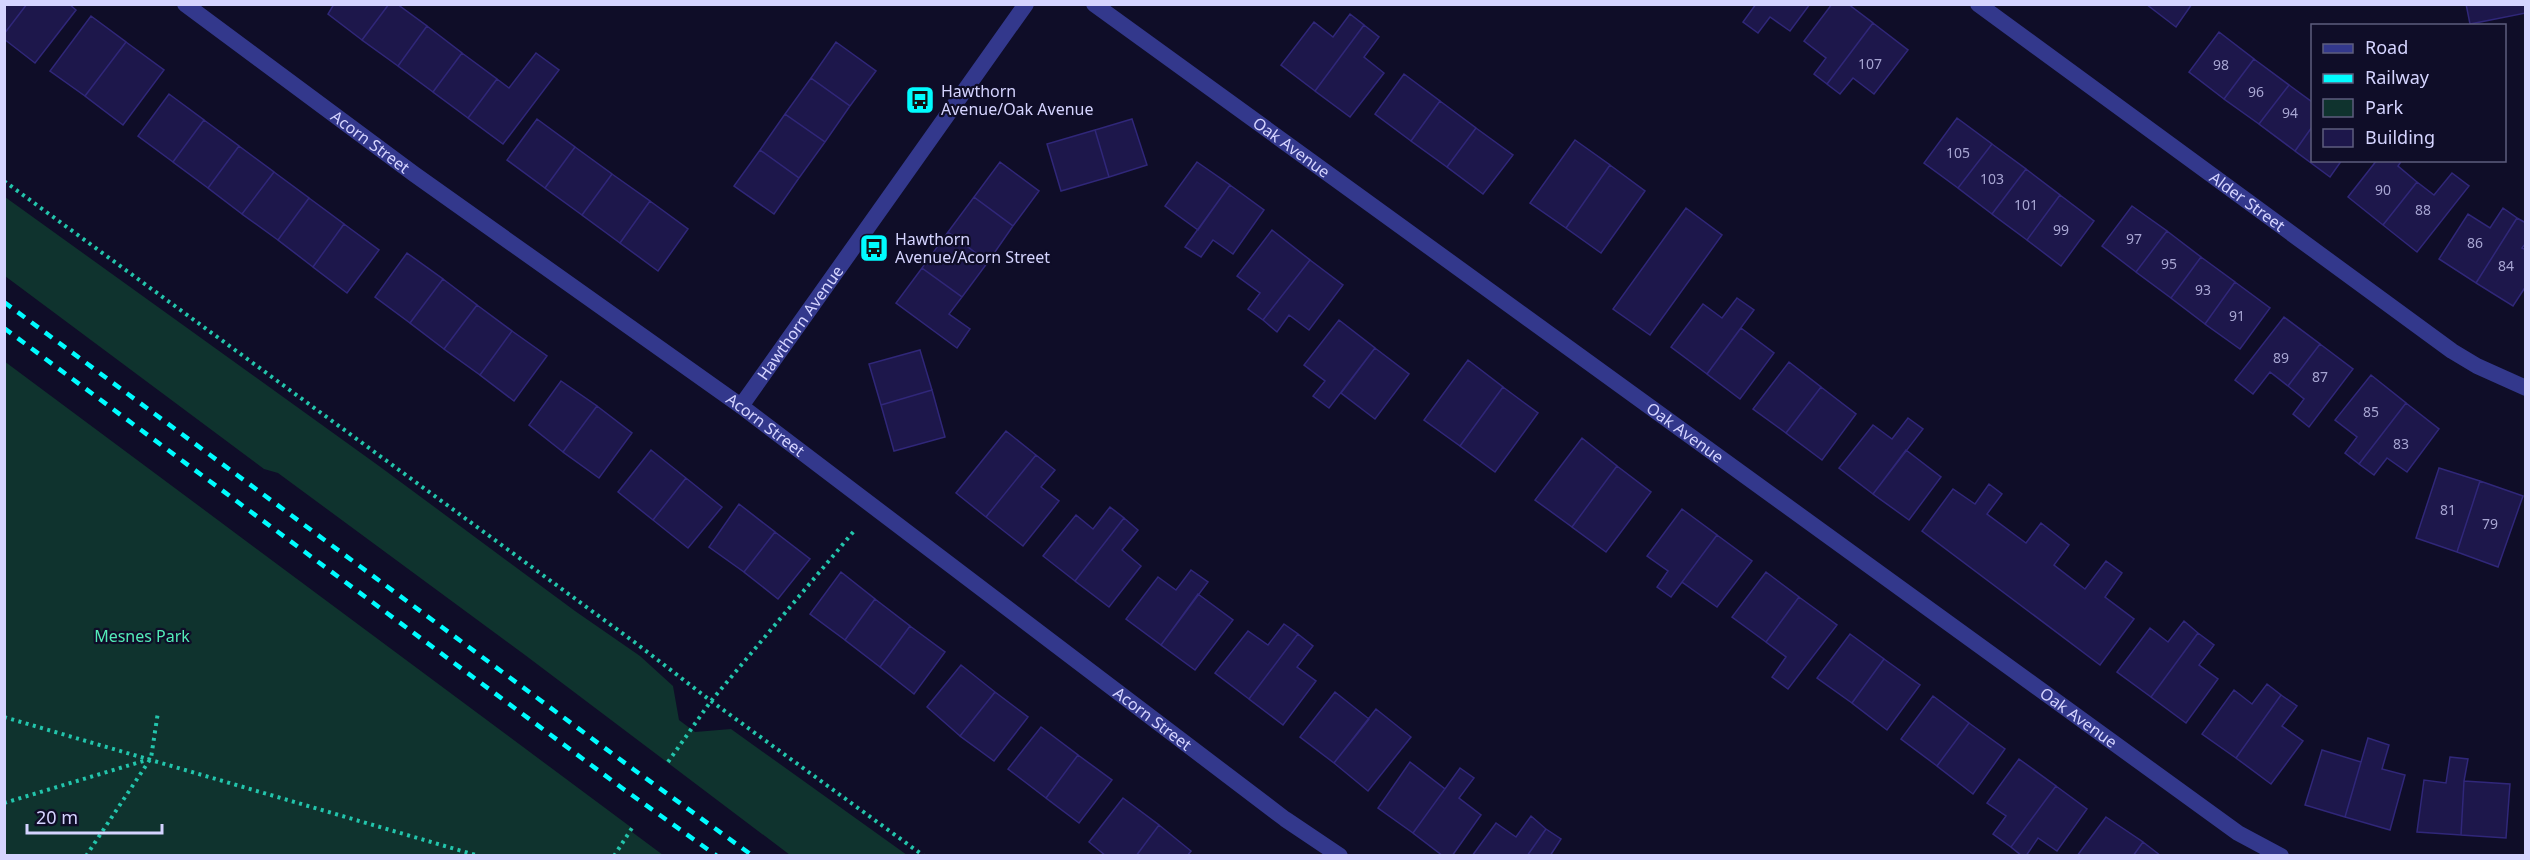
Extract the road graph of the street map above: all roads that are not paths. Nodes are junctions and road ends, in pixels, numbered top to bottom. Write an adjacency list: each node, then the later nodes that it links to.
1 (185, 4): 6 (street, Acorn Street)
2 (1026, 4): 6 (street, Hawthorn Avenue)
3 (1094, 4): 8 (street, Oak Avenue)
4 (1978, 4): 5 (street, Alder Street)
5 (2526, 388)
6 (741, 406): 7 (street, Acorn Street)
7 (1340, 855)
8 (2281, 855)

